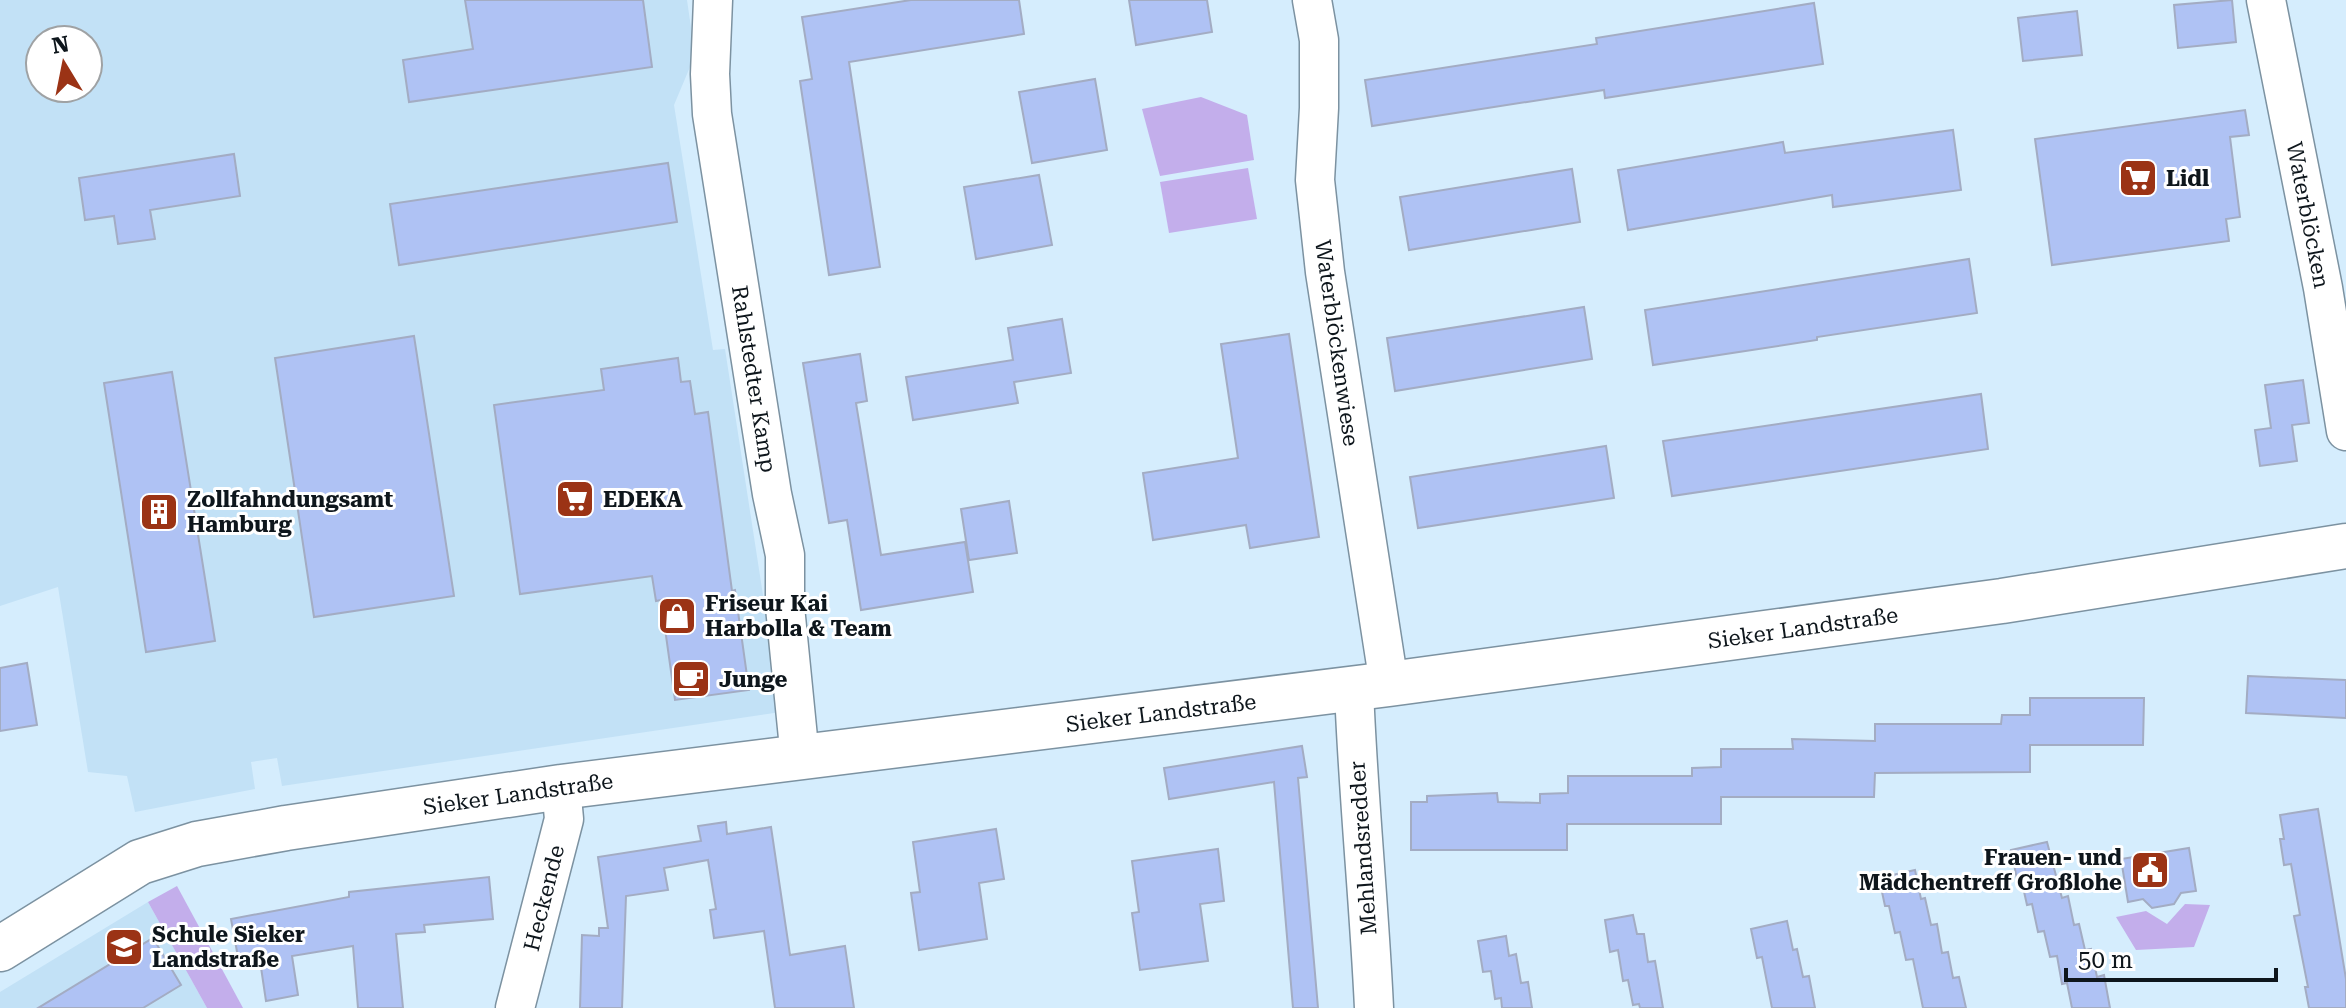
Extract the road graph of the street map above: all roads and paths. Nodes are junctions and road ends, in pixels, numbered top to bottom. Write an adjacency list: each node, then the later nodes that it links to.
1 (713, 0): 7 (street, Rahlstedter Kamp)
2 (1312, 0): 6 (street, Waterblöckenwiese)
3 (2266, 0): 4 (street, Waterblöcken)
4 (2346, 431)
5 (2346, 546): 6 (main road, Sieker Landstraße)
6 (1372, 687): 7 (main road, Sieker Landstraße); 11 (street, Mehlandsredder)
7 (800, 758): 8 (main road, Sieker Landstraße)
8 (561, 787): 9 (main road, Sieker Landstraße); 10 (street, Heckende)
9 (0, 949)
10 (515, 1008)
11 (1374, 1008)

